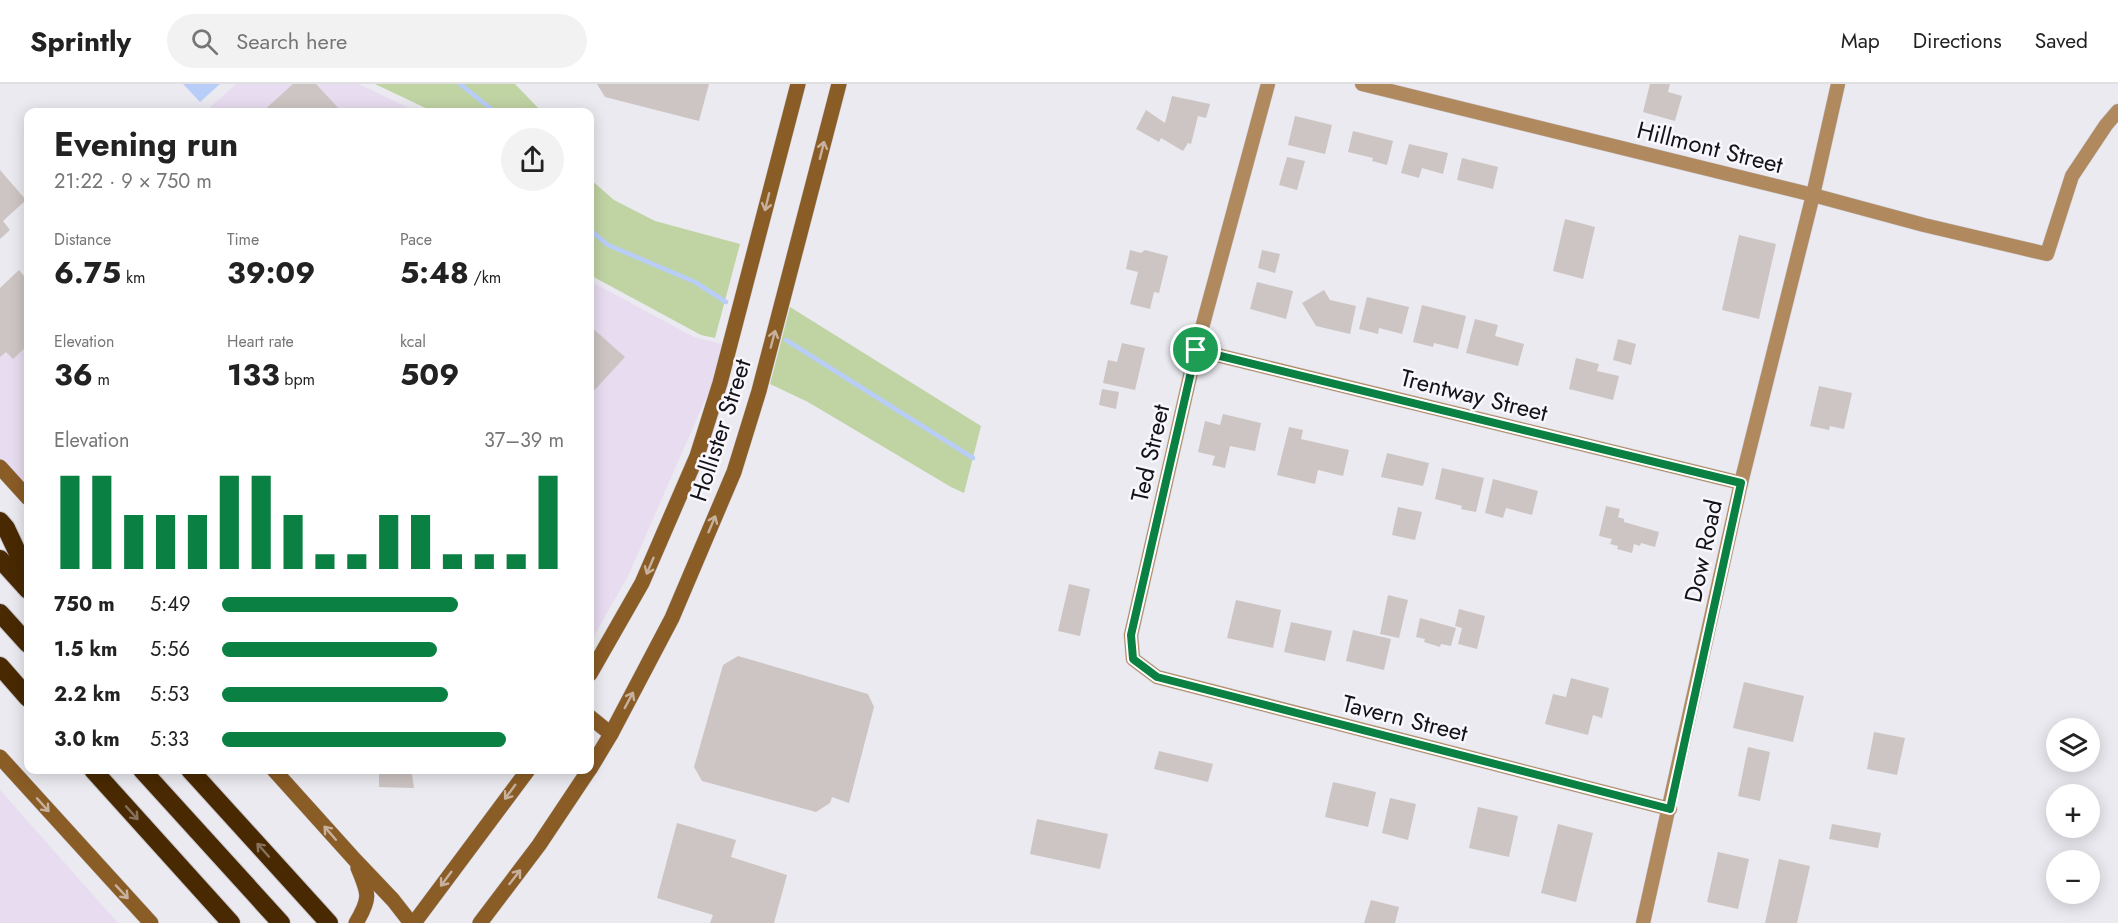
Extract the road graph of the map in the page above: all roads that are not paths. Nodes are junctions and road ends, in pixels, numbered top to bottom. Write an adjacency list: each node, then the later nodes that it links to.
1 (798, 84): 20 (main road, Hollister Street, one-way to 20)
2 (839, 84): 23 (main road, Hollister Street, one-way to 2)
3 (1268, 84): 8 (street, Ted Street)
4 (1362, 84): 7 (street, Hillmont Street)
5 (1838, 84): 7 (street, Dow Road)
6 (2118, 111): 7 (street, Hillmont Street)
7 (1813, 195): 10 (street, Dow Road)
8 (1196, 350): 10 (street, Trentway Street); 18 (street, Ted Street)
9 (0, 467): 11 (main road)
10 (1741, 483): 32 (street, Dow Road)
11 (24, 494)
12 (0, 521): 14 (highway)
13 (0, 559): 15 (highway)
14 (24, 566)
15 (24, 586)
16 (0, 613): 17 (highway)
17 (24, 640)
18 (1133, 659): 32 (street, Tavern Street)
19 (0, 666): 21 (highway)
20 (594, 667)
21 (24, 693)
22 (594, 720): 23 (main road)
23 (611, 734): 25 (main road, Hollister Street)
24 (0, 757): 35 (main road, one-way to 35)
25 (594, 761)
26 (97, 774): 36 (highway, one-way to 36)
27 (146, 774): 34 (highway)
28 (194, 774): 37 (highway, one-way to 28)
29 (278, 774): 33 (main road, one-way to 29)
30 (525, 774): 39 (main road, one-way to 39)
31 (586, 774): 40 (main road, Hollister Street, one-way to 31)
32 (1670, 809): 41 (street, Dow Road)
33 (355, 860): 38 (main road); 39 (main road)
34 (280, 922)
35 (151, 923)
36 (231, 923)
37 (329, 923)
38 (356, 923)
39 (413, 923)
40 (480, 923)
41 (1643, 923)

